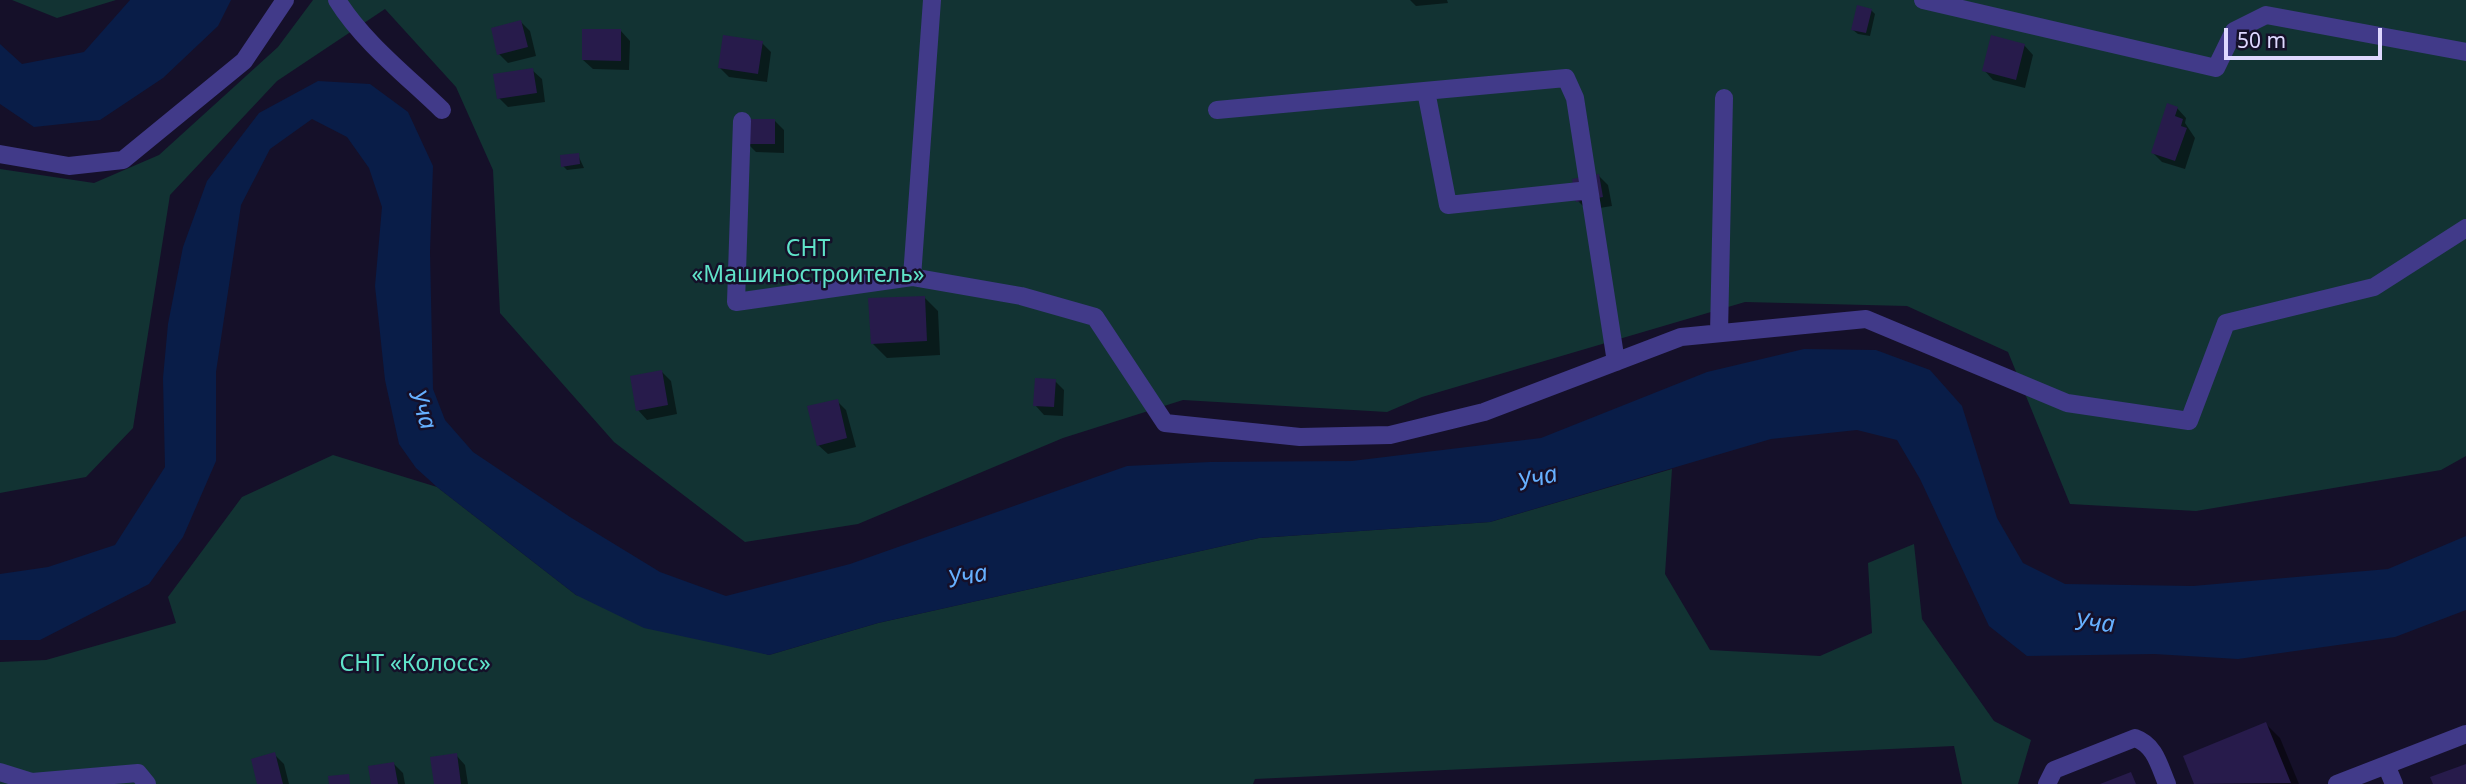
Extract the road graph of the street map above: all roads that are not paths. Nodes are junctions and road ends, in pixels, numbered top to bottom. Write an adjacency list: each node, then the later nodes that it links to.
1 (285, 0): 11 (lane)
2 (337, 0): 8 (lane)
3 (932, 0): 14 (lane)
4 (1923, 0): 5 (lane)
5 (2466, 52)
6 (1426, 91): 9 (lane); 12 (lane); 12 (lane)
7 (1724, 98): 15 (lane)
8 (442, 110)
9 (1217, 110)
10 (742, 121): 14 (lane)
11 (0, 154)
12 (1590, 190): 16 (lane)
13 (2466, 228): 15 (lane)
14 (912, 277): 16 (lane)
15 (1719, 333): 16 (lane)
16 (1616, 362)
17 (2466, 734): 18 (lane)
18 (2386, 765): 23 (lane); 24 (lane)
19 (0, 772): 20 (lane)
20 (147, 784)
21 (2047, 784): 22 (lane)
22 (2166, 784)
23 (2337, 784)
24 (2394, 784)

